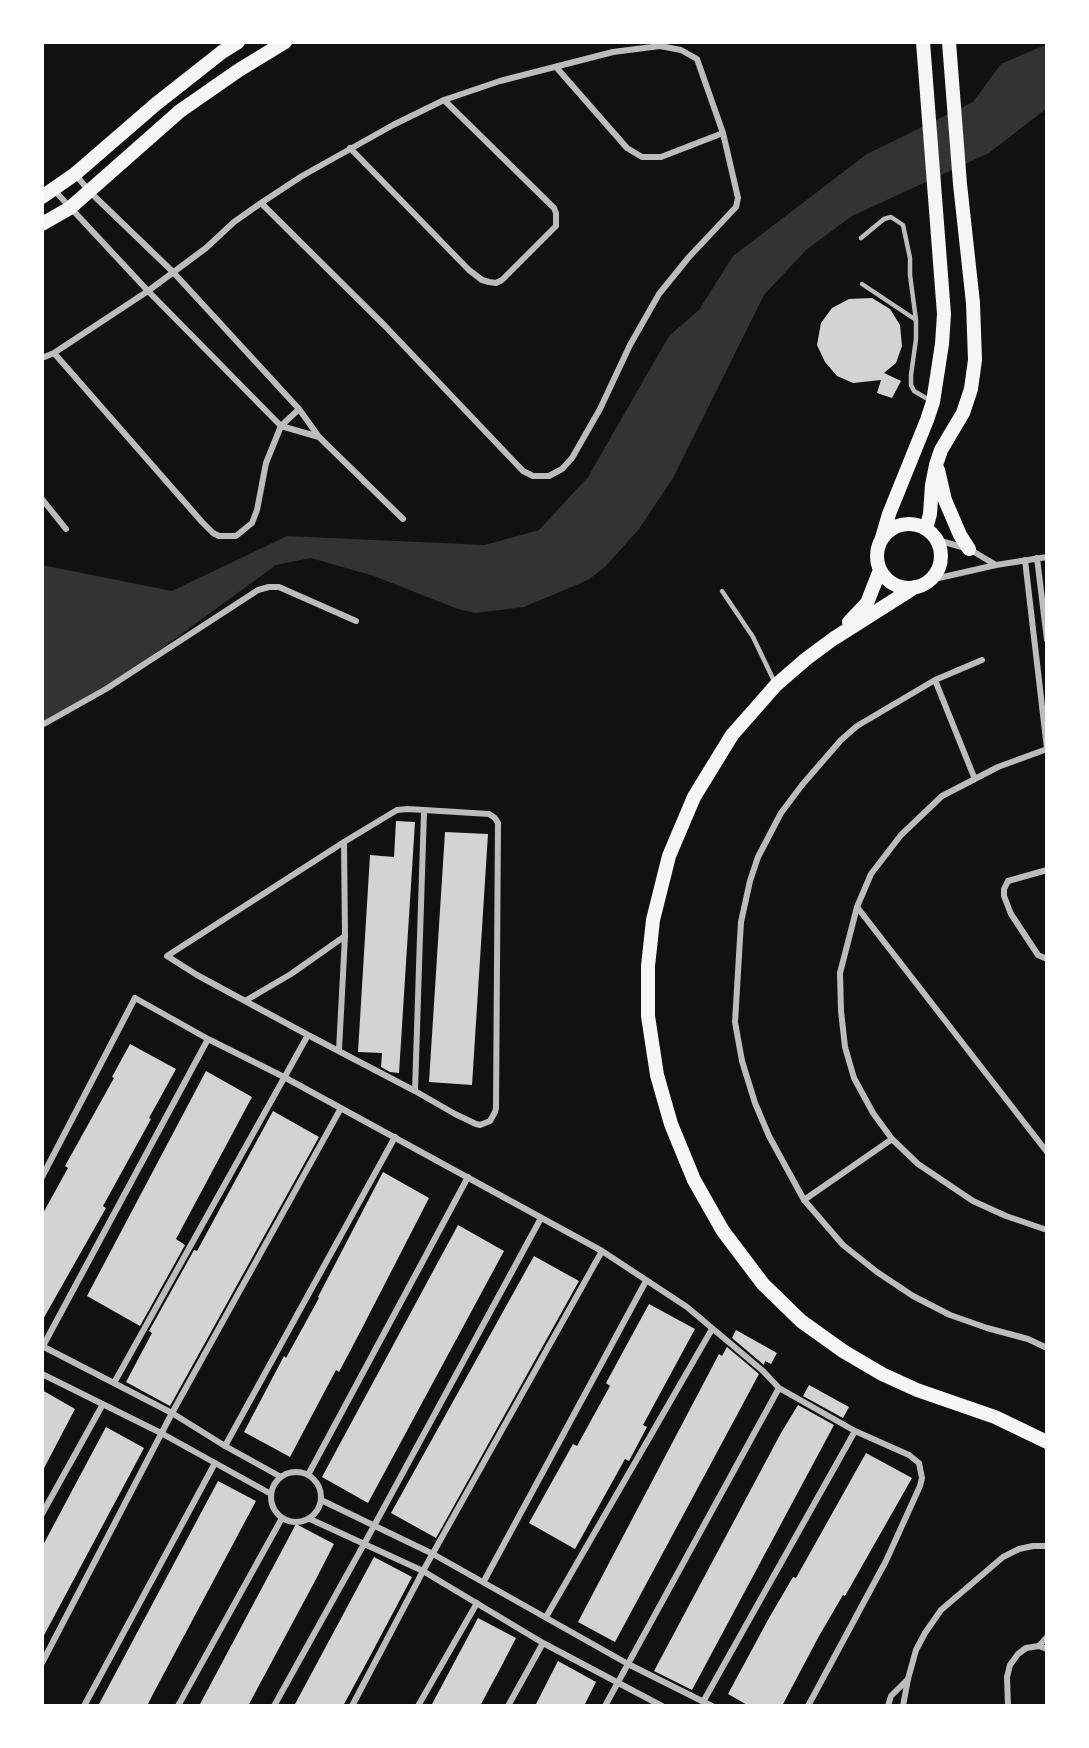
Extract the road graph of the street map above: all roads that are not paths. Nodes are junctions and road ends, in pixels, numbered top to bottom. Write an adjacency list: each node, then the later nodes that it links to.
1 (238, 42): 9 (main road)
2 (285, 42): 10 (main road)
3 (923, 42): 22 (main road)
4 (949, 42): 26 (main road)
5 (556, 68): 6 (street); 7 (street); 7 (street)
6 (444, 100): 8 (street); 8 (street)
7 (723, 133): 12 (street)
8 (351, 148): 12 (street)
9 (75, 174): 10 (street); 11 (main road)
10 (90, 192): 13 (main road); 16 (street)
11 (48, 193): 13 (street)
12 (261, 203): 16 (street)
13 (70, 208): 14 (main road); 18 (street)
14 (42, 224)
15 (861, 238): 19 (lane)
16 (173, 272): 18 (street); 23 (street)
17 (862, 284): 19 (lane)
18 (148, 291): 20 (street); 24 (street)
19 (916, 320): 22 (lane)
20 (54, 353): 21 (street); 24 (street)
21 (42, 358)
22 (933, 402): 31 (main road)
23 (299, 409): 24 (street); 25 (street)
24 (281, 426): 25 (street)
25 (319, 437): 28 (street)
26 (936, 465): 30 (main road); 33 (main road)
27 (42, 499): 29 (street)
28 (403, 519)
29 (66, 529)
30 (926, 529): 31 (main road); 32 (main road)
31 (882, 538): 38 (main road)
32 (937, 540): 33 (street); 39 (main road)
33 (969, 549): 37 (street)
34 (1047, 557): 35 (street)
35 (1037, 558): 36 (street); 44 (street)
36 (1025, 560): 37 (street); 47 (street)
37 (996, 565): 39 (street)
38 (880, 570): 40 (main road); 43 (main road)
39 (930, 580): 40 (main road)
40 (915, 587): 43 (main road)
41 (722, 591): 49 (lane)
42 (356, 621): 50 (street)
43 (833, 639): 49 (main road)
44 (1047, 640)
45 (982, 660): 48 (street)
46 (1047, 676): 47 (street)
47 (1039, 677): 51 (street)
48 (935, 680): 52 (street); 71 (street)
49 (776, 685): 86 (main road)
50 (42, 725)
51 (1047, 749): 52 (street)
52 (974, 777): 56 (street)
53 (424, 812): 54 (street); 64 (street); 64 (street)
54 (344, 842): 57 (street); 59 (street)
55 (1047, 870): 58 (street)
56 (857, 907): 67 (street); 68 (street)
57 (345, 936): 59 (street); 62 (street)
58 (1047, 959)
59 (245, 1000): 60 (street)
60 (308, 1035): 62 (street); 63 (street)
61 (208, 1039): 63 (street); 69 (street); 77 (street)
62 (339, 1050): 64 (street)
63 (284, 1077): 65 (street); 80 (street)
64 (415, 1091)
65 (341, 1108): 66 (street); 83 (street)
66 (395, 1137): 70 (street); 87 (street)
67 (892, 1139): 71 (street); 73 (street)
68 (1047, 1152)
69 (42, 1177)
70 (468, 1177): 72 (street); 89 (street)
71 (804, 1200): 78 (street)
72 (541, 1218): 74 (street); 96 (street)
73 (1047, 1230)
74 (602, 1251): 75 (street); 99 (street)
75 (646, 1281): 76 (street); 101 (street)
76 (712, 1329): 81 (street); 103 (street)
77 (42, 1346): 80 (street)
78 (1047, 1348)
79 (42, 1374): 82 (street)
80 (114, 1383): 83 (street)
81 (778, 1388): 84 (street); 109 (street)
82 (103, 1404): 85 (street); 93 (street)
83 (172, 1413): 85 (street); 87 (street)
84 (855, 1431): 112 (street); 122 (street)
85 (161, 1433): 88 (street); 108 (street)
86 (1047, 1442)
87 (225, 1446): 90 (street)
88 (215, 1463): 91 (street); 113 (street)
89 (308, 1475): 90 (street); 92 (street)
90 (281, 1477): 91 (street)
91 (271, 1494): 94 (street)
92 (321, 1500): 95 (street); 96 (street)
93 (42, 1514)
94 (282, 1518): 95 (street); 114 (street)
95 (310, 1519): 97 (street)
96 (374, 1526): 97 (street); 99 (street)
97 (364, 1544): 100 (street); 115 (street)
98 (1047, 1546): 110 (street)
99 (433, 1554): 100 (street); 101 (street)
100 (423, 1571): 102 (street); 116 (street)
101 (484, 1581): 103 (street)
102 (477, 1603): 105 (street); 117 (street)
103 (546, 1617): 109 (street)
104 (1047, 1637): 106 (street)
105 (543, 1643): 111 (street); 118 (street)
106 (1039, 1646): 107 (street); 125 (street)
107 (1047, 1649)
108 (42, 1663)
109 (628, 1664): 111 (street); 112 (street)
110 (908, 1679): 123 (street); 124 (street)
111 (617, 1683): 119 (street); 120 (street)
112 (704, 1701): 121 (street)
113 (84, 1706)
114 (178, 1706)
115 (274, 1706)
116 (352, 1706)
117 (418, 1706)
118 (508, 1706)
119 (605, 1706)
120 (662, 1706)
121 (712, 1706)
122 (808, 1706)
123 (888, 1706)
124 (903, 1706)
125 (1008, 1706)

